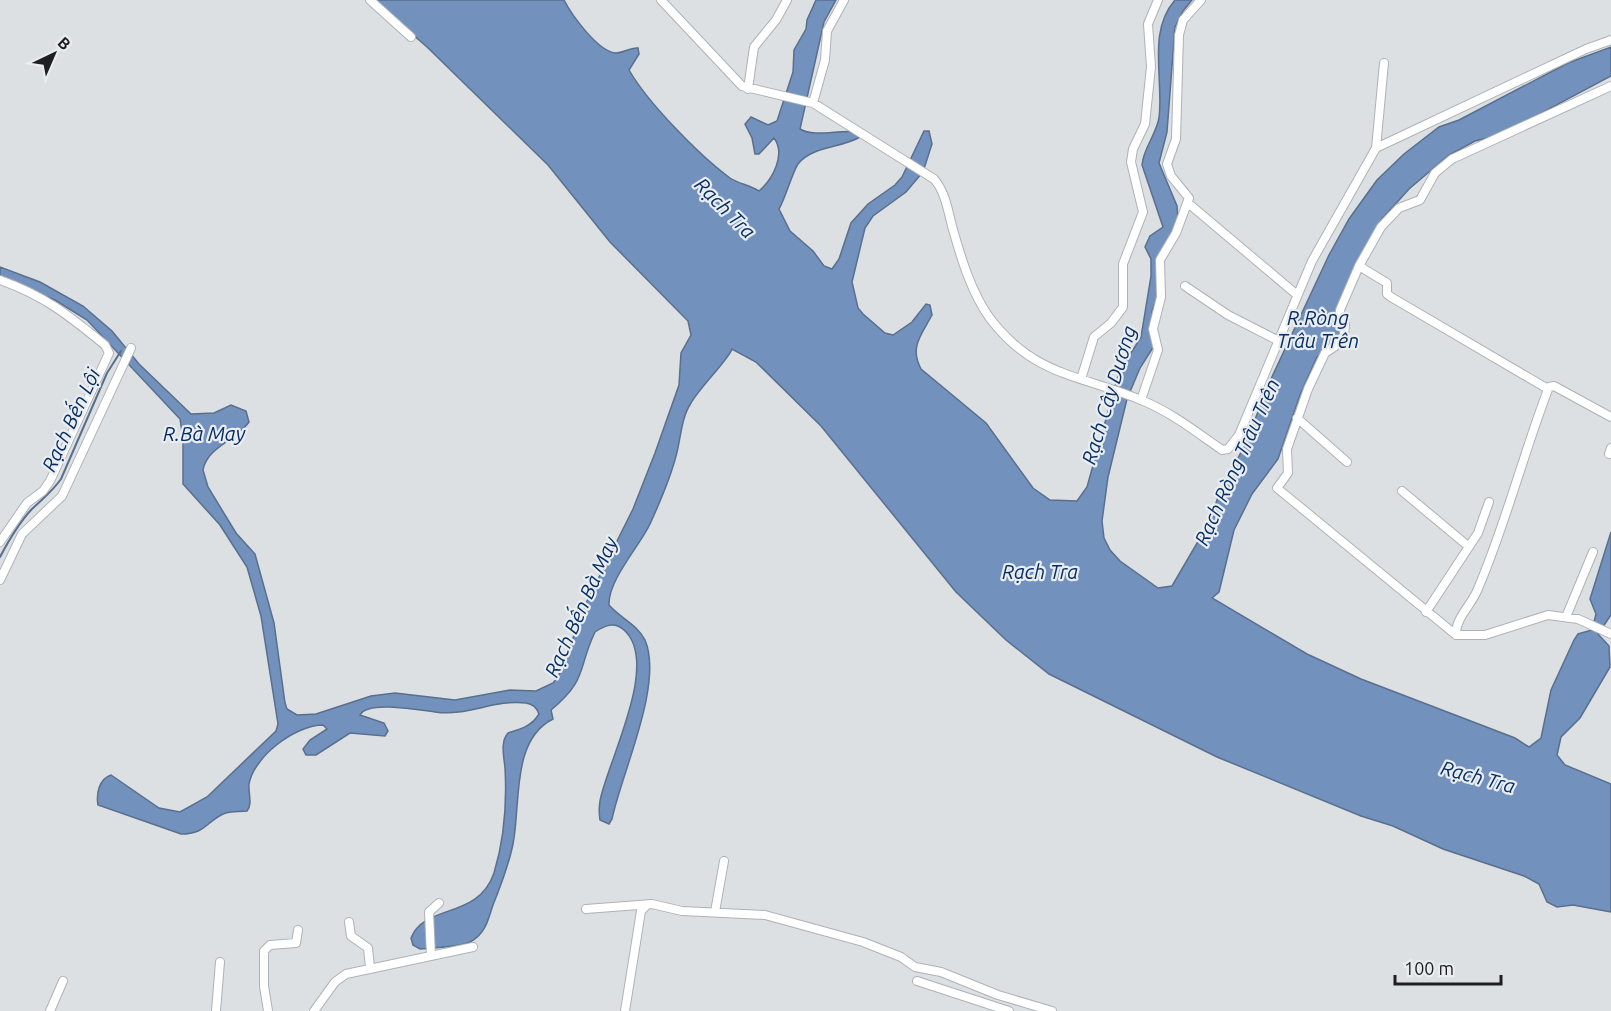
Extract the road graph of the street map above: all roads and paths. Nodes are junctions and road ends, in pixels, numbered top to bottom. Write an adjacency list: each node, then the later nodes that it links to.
1 (370, 0): 7 (street)
2 (661, 0): 11 (street)
3 (787, 0): 11 (street)
4 (844, 0): 12 (street)
5 (1158, 0): 21 (street)
6 (1201, 0): 14 (street)
7 (411, 37)
8 (1611, 40): 13 (street)
9 (1384, 63): 13 (street)
10 (1611, 87): 15 (street)
11 (748, 89): 12 (street)
12 (812, 103): 21 (street)
13 (1376, 148): 18 (street)
14 (1188, 202): 18 (street); 23 (street)
15 (1359, 266): 22 (street); 25 (street)
16 (0, 280): 29 (street)
17 (1185, 286): 19 (street)
18 (1296, 294): 19 (street)
19 (1277, 340): 23 (street)
20 (131, 350): 32 (street)
21 (1081, 379): 23 (street)
22 (1548, 389): 24 (street); 36 (street)
23 (1139, 399)
24 (1611, 417)
25 (1297, 418): 26 (street); 33 (street)
26 (1347, 462)
27 (1402, 492): 30 (street)
28 (1489, 502): 30 (street)
29 (0, 542)
30 (1468, 546): 33 (street)
31 (1593, 552): 34 (street)
32 (0, 580)
33 (1426, 612): 36 (street)
34 (1566, 617): 35 (street); 36 (street)
35 (1611, 634)
36 (1456, 635)
37 (724, 861): 41 (street)
38 (440, 903): 45 (street)
39 (646, 906): 40 (street); 41 (street); 54 (street)
40 (586, 909)
41 (715, 912): 56 (street)
42 (349, 922): 47 (street)
43 (298, 930): 52 (street)
44 (473, 947): 45 (street)
45 (431, 953): 47 (street)
46 (220, 962): 51 (street)
47 (370, 969): 53 (street)
48 (63, 981): 50 (street)
49 (917, 981): 55 (street)
50 (50, 1011)
51 (216, 1011)
52 (268, 1011)
53 (314, 1011)
54 (625, 1011)
55 (1009, 1011)
56 (1052, 1011)

